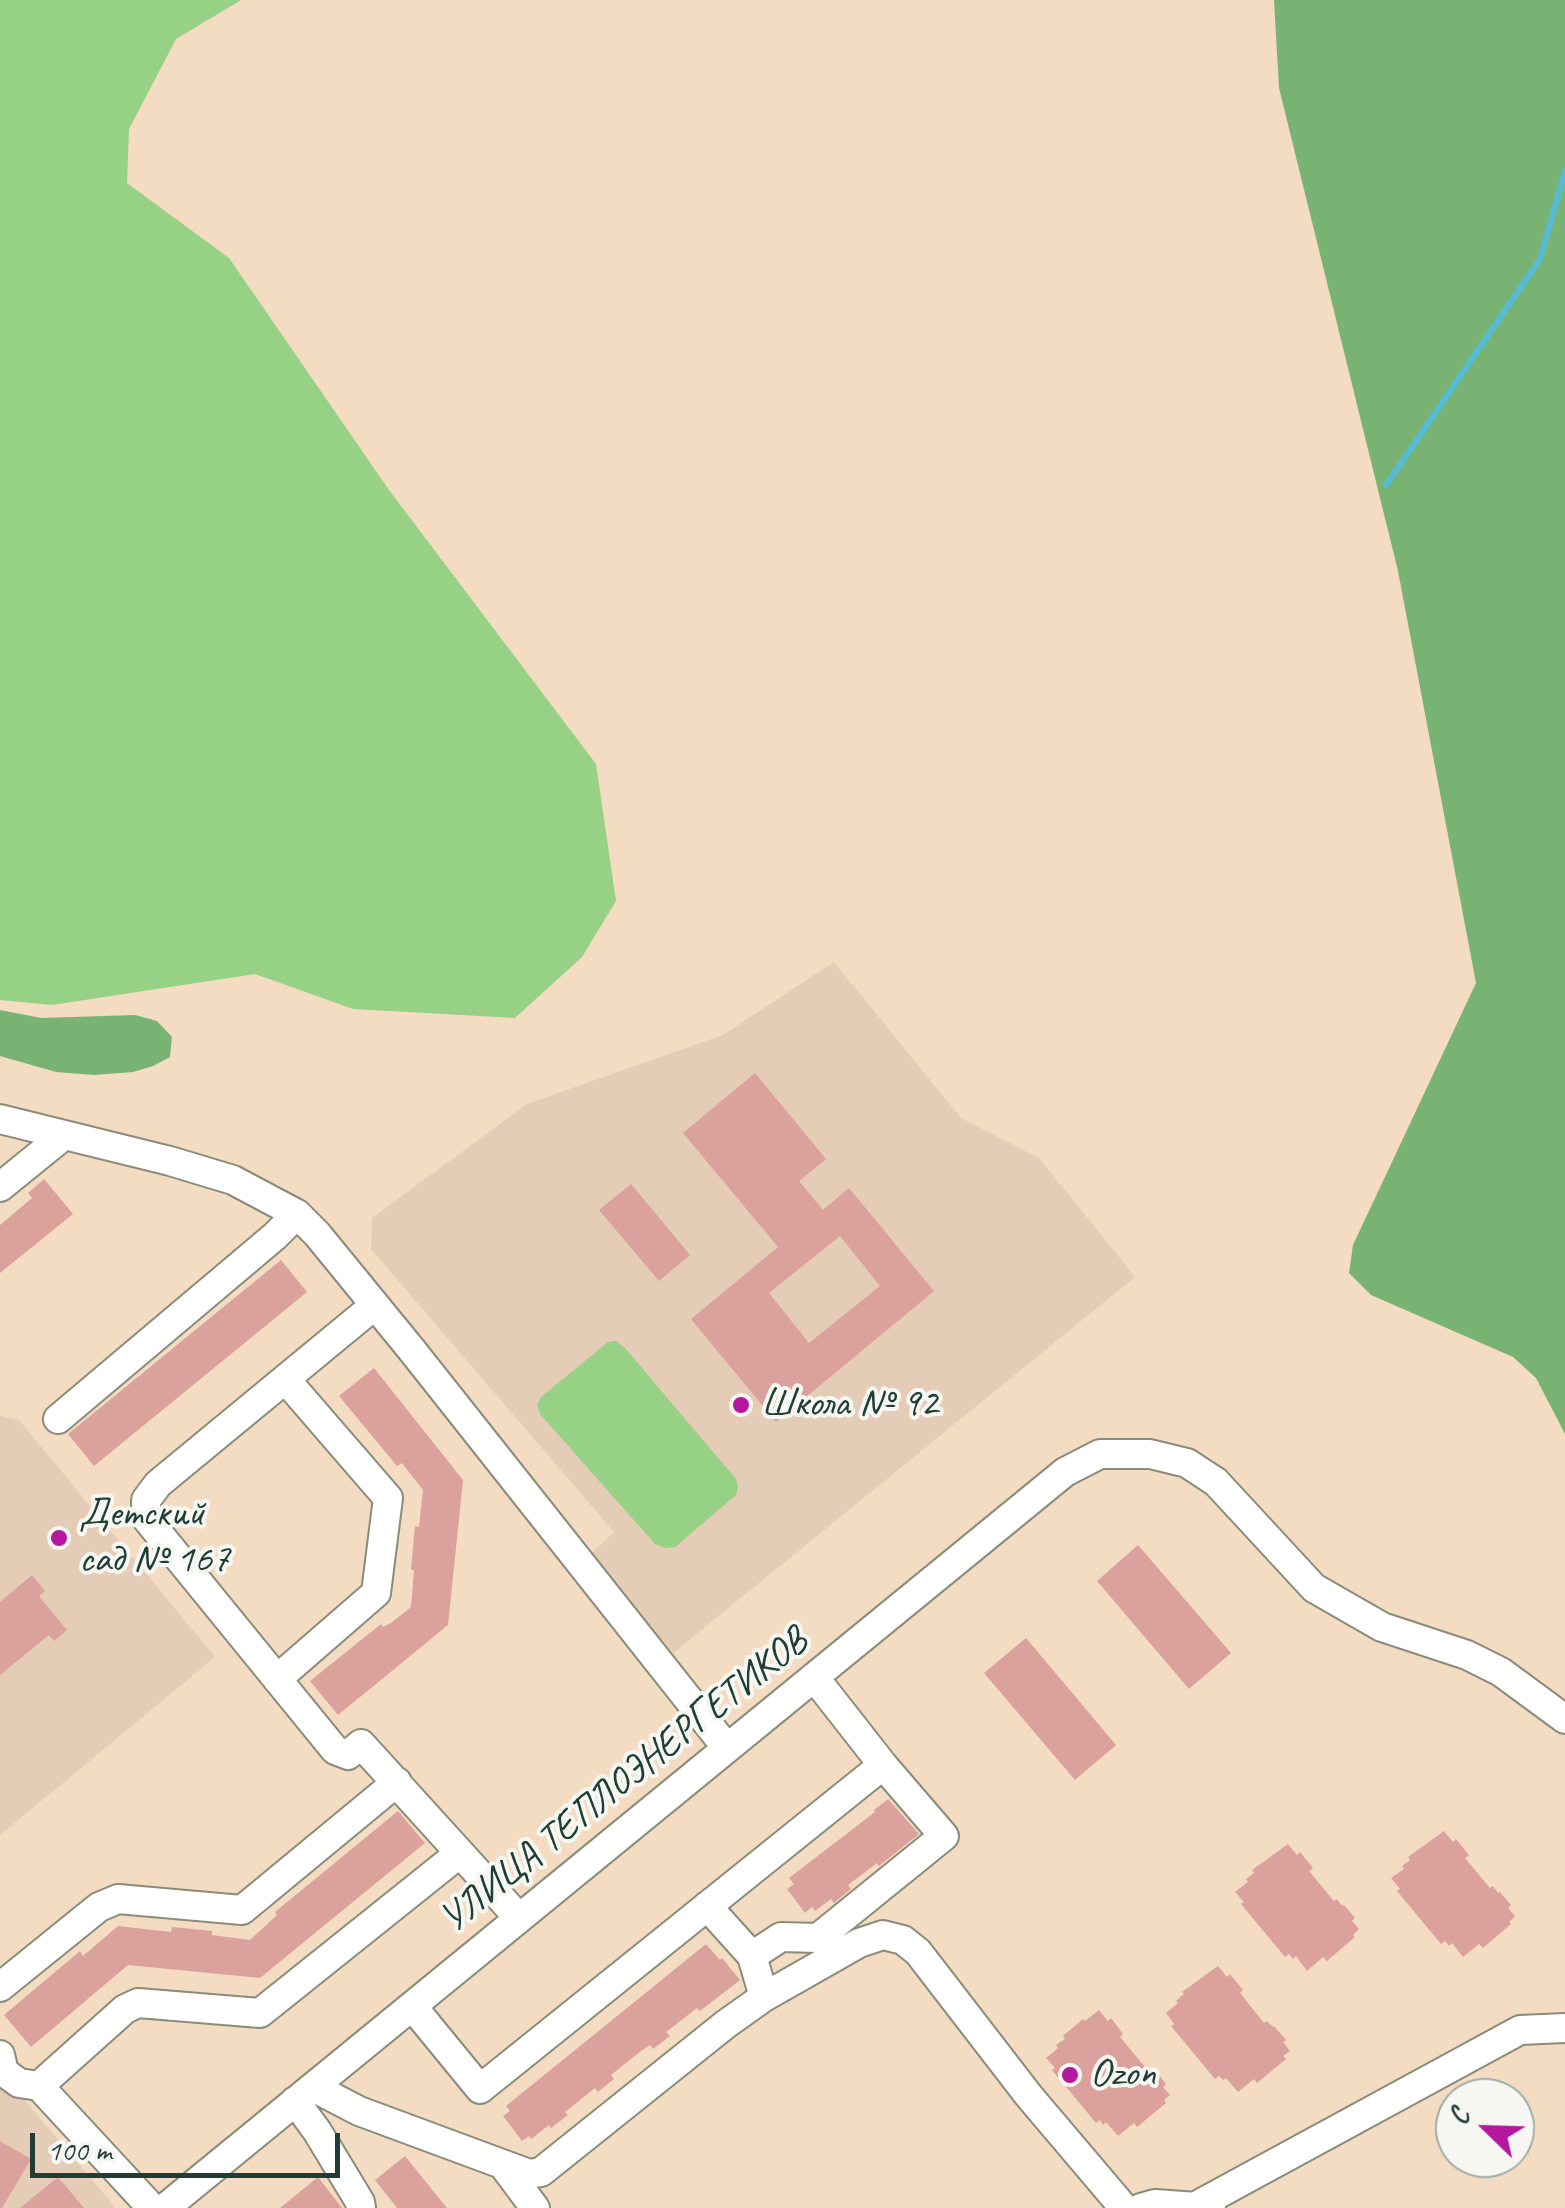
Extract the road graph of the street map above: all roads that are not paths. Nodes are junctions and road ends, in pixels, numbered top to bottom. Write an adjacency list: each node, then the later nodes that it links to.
1 (0, 1119): 2 (street)
2 (63, 1136): 3 (street); 4 (street)
3 (0, 1187)
4 (297, 1214): 5 (street); 7 (street)
5 (376, 1306): 6 (street); 11 (street)
6 (286, 1380): 9 (street); 9 (street)
7 (58, 1418)
8 (814, 1677): 10 (street, УЛИЦА ТЕПЛОЭНЕРГЕТИКОВ); 11 (street, УЛИЦА ТЕПЛОЭНЕРГЕТИКОВ); 12 (street)
9 (278, 1679): 13 (street)
10 (1565, 1719)
11 (727, 1748): 16 (street, УЛИЦА ТЕПЛОЭНЕРГЕТИКОВ)
12 (883, 1765): 15 (street); 17 (street)
13 (397, 1782): 14 (street); 18 (street)
14 (460, 1853): 16 (street); 23 (street)
15 (707, 1906): 17 (street); 20 (street)
16 (519, 1918): 20 (street, УЛИЦА ТЕПЛОЭНЕРГЕТИКОВ)
17 (752, 1956): 19 (street)
18 (0, 1987)
19 (764, 1997): 25 (street); 31 (street)
20 (412, 2006): 24 (street, УЛИЦА ТЕПЛОЭНЕРГЕТИКОВ)
21 (1565, 2028): 26 (street)
22 (0, 2055): 23 (street)
23 (40, 2086): 27 (street)
24 (304, 2094): 25 (street); 28 (street, УЛИЦА ТЕПЛОЭНЕРГЕТИКОВ); 29 (street)
25 (502, 2163): 30 (street)
26 (1204, 2207): 32 (street)
27 (152, 2208)
28 (165, 2208)
29 (361, 2208)
30 (535, 2208)
31 (1124, 2208)
32 (1141, 2208)

